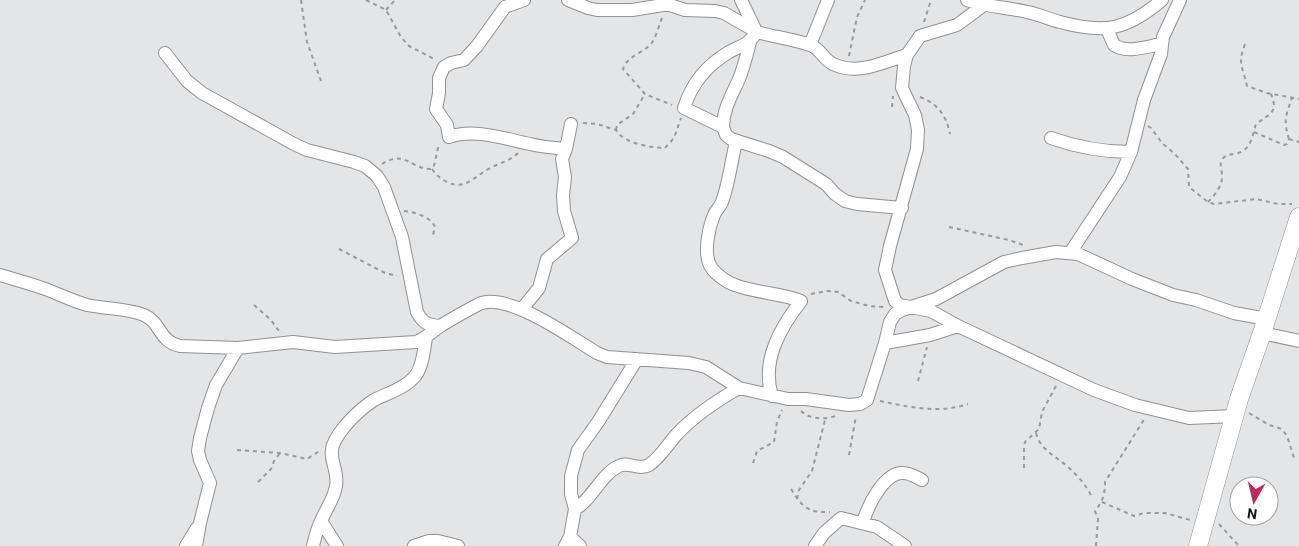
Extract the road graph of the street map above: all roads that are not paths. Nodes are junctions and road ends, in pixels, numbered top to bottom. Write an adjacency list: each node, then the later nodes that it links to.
1 (524, 0): 19 (street)
2 (568, 0): 10 (street)
3 (741, 0): 10 (street)
4 (828, 0): 12 (street)
5 (967, 0): 7 (street)
6 (1162, 1): 8 (street); 9 (street)
7 (984, 5): 9 (street); 14 (street)
8 (1178, 5): 11 (street)
9 (1107, 29): 11 (street)
10 (754, 35): 12 (street); 16 (street); 16 (street)
11 (1162, 44): 20 (street)
12 (810, 45): 14 (street)
13 (165, 53): 28 (street)
14 (907, 55): 21 (street)
15 (571, 124): 19 (street)
16 (723, 127): 18 (street)
17 (1051, 138): 20 (street)
18 (736, 142): 21 (street); 38 (street)
19 (566, 149): 26 (street)
20 (1131, 152): 23 (street)
21 (902, 208): 25 (street)
22 (1297, 211): 30 (street)
23 (1070, 253): 25 (street); 30 (street)
24 (0, 275): 35 (street)
25 (913, 307): 27 (street); 34 (street)
26 (522, 308): 28 (street); 36 (street)
27 (931, 311): 29 (street); 31 (street)
28 (440, 326): 32 (street)
29 (958, 326): 31 (street); 39 (street)
30 (1264, 326): 33 (street); 39 (street)
31 (930, 335): 34 (street)
32 (426, 338): 35 (street); 42 (street)
33 (1299, 341)
34 (885, 343): 38 (street)
35 (238, 348): 43 (street)
36 (637, 359): 37 (street); 41 (street)
37 (739, 388): 38 (street); 41 (street)
38 (772, 396)
39 (1236, 410): 55 (street)
40 (922, 480): 44 (street)
41 (575, 509): 45 (street)
42 (321, 521): 48 (street); 49 (street)
43 (200, 523): 46 (street); 47 (street)
44 (864, 523): 53 (street); 54 (street)
45 (565, 543): 52 (street)
46 (186, 546)
47 (196, 546)
48 (313, 546)
49 (337, 546)
50 (414, 546): 51 (street)
51 (458, 546)
52 (580, 546)
53 (815, 546)
54 (905, 546)
55 (1198, 546)

